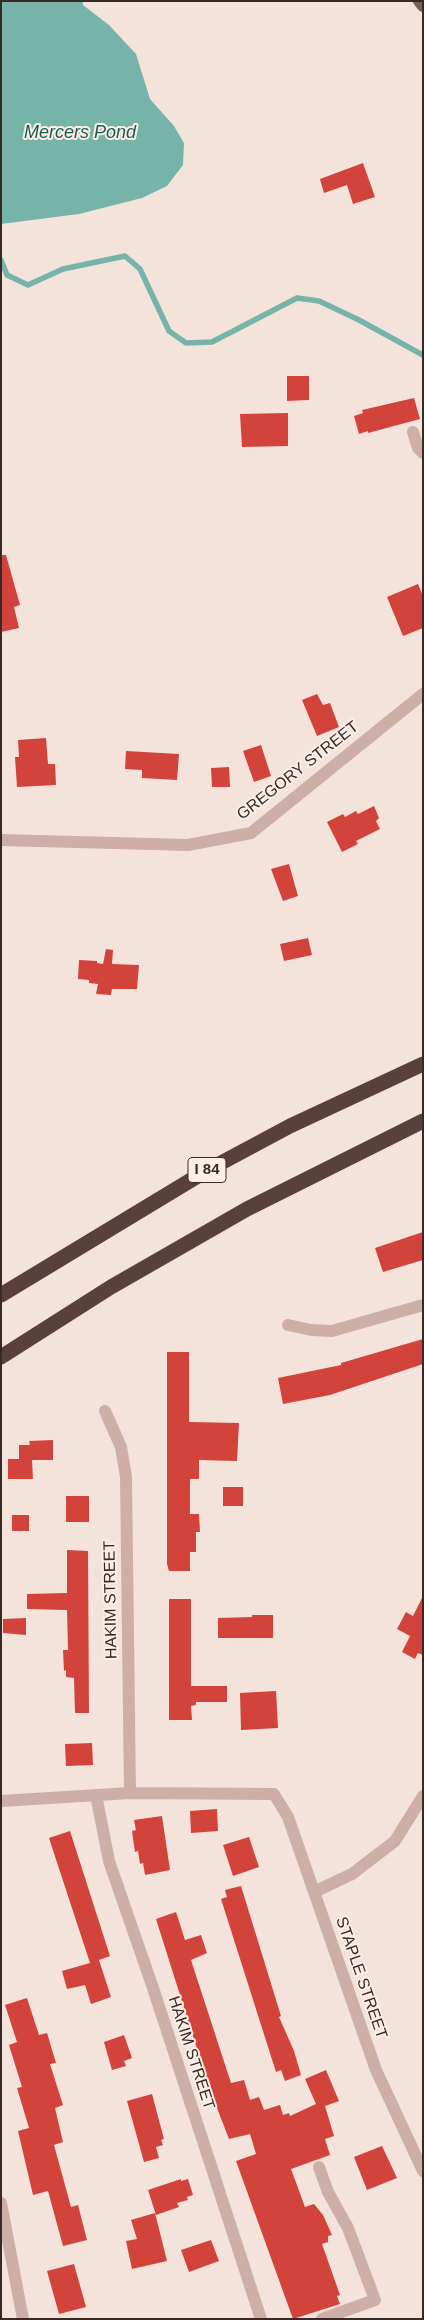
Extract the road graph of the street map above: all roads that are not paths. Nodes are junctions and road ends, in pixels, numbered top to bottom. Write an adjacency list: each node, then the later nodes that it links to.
1 (419, 1): 2 (main road)
2 (423, 6)
3 (413, 432): 4 (street)
4 (423, 453)
5 (423, 694): 6 (street, GREGORY STREET)
6 (1, 840)
7 (423, 1064): 9 (highway, I 84)
8 (423, 1121): 12 (highway)
9 (1, 1295)
10 (423, 1305): 11 (street)
11 (288, 1325)
12 (1, 1357)
13 (105, 1411): 14 (street, HAKIM STREET)
14 (130, 1793): 15 (street); 18 (street, STAPLE STREET)
15 (96, 1795): 17 (street); 23 (street, HAKIM STREET)
16 (423, 1796): 18 (street)
17 (1, 1802)
18 (314, 1892): 20 (street, STAPLE STREET)
19 (319, 2167): 24 (street)
20 (423, 2171)
21 (1, 2203): 22 (street)
22 (23, 2319)
23 (261, 2319)
24 (322, 2319)

